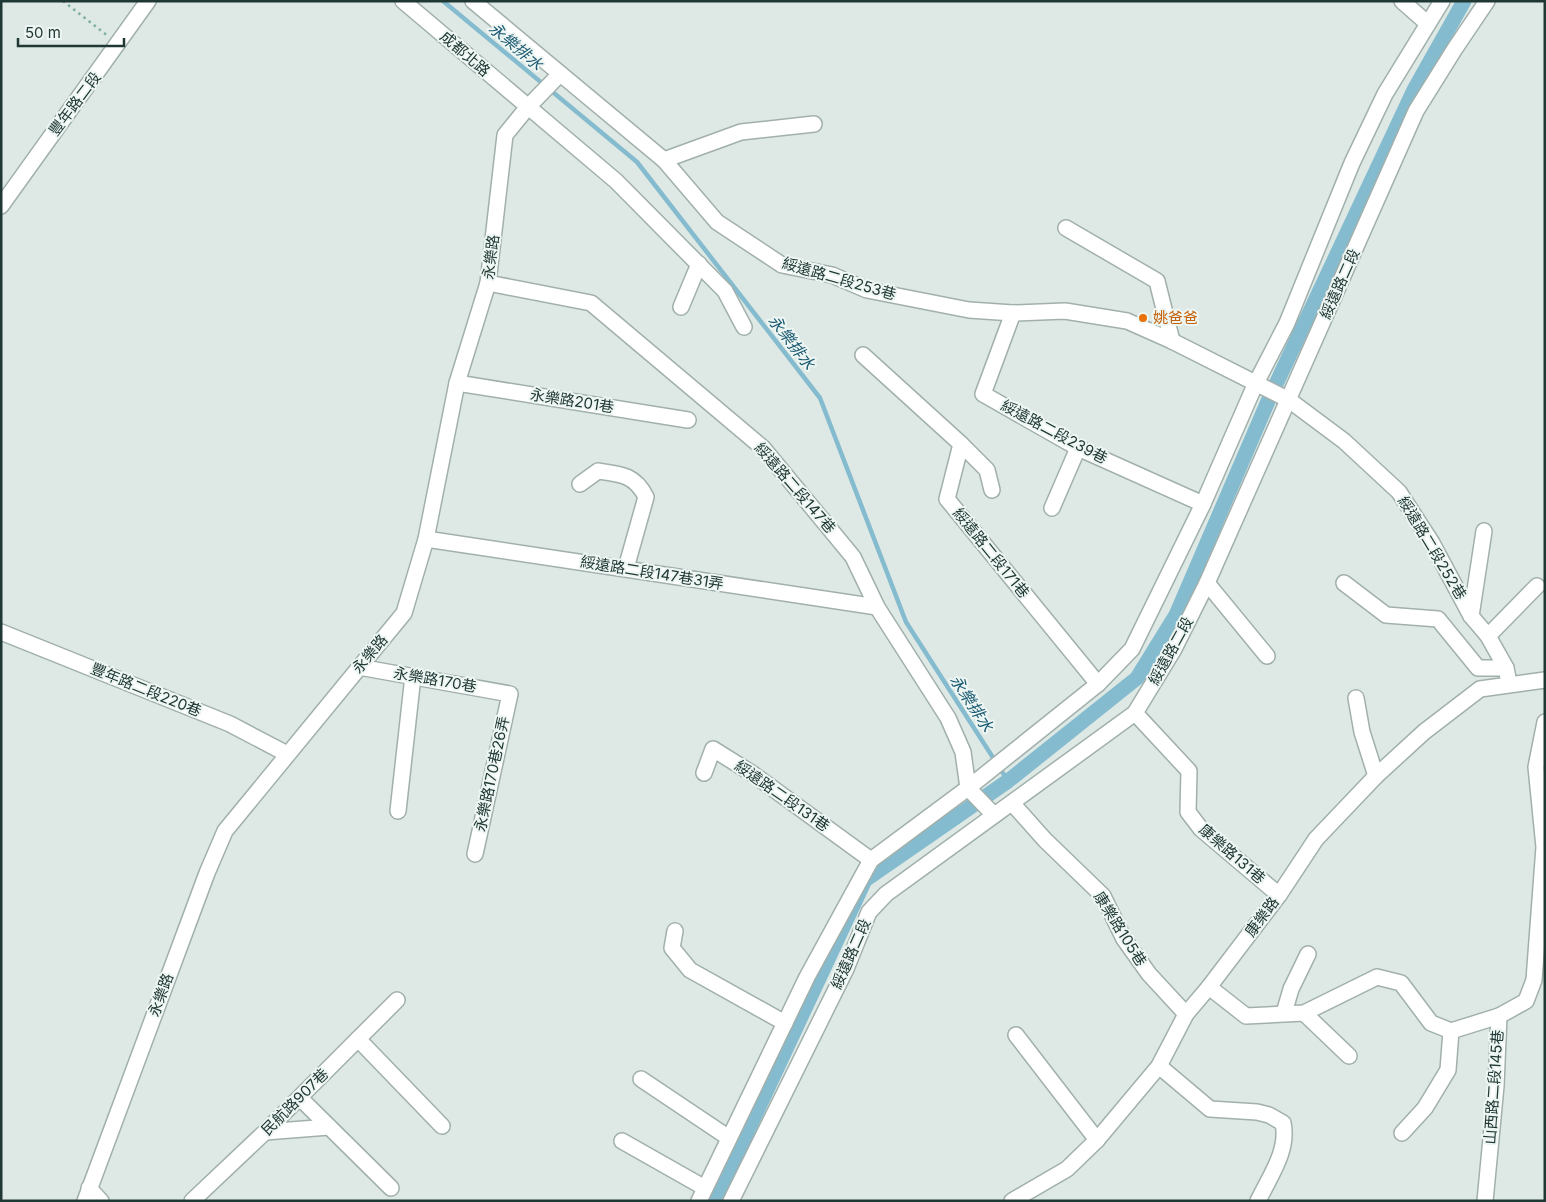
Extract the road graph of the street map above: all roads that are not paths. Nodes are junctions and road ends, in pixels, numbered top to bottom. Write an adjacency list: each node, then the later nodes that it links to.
1 (148, 1): 12 (street, 豐年路二段)
2 (403, 1): 9 (street, 成都北路)
3 (473, 1): 8 (street, 綏遠路二段253巷)
4 (1402, 1): 7 (street)
5 (1442, 1): 7 (street, 綏遠路二段)
6 (1487, 1): 23 (street, 綏遠路二段)
7 (1427, 23): 22 (street, 綏遠路二段)
8 (554, 79): 9 (street, 永樂路); 11 (street, 綏遠路二段253巷)
9 (527, 108): 14 (street, 成都北路); 15 (street, 永樂路)
10 (814, 124): 11 (street)
11 (664, 160): 17 (street, 綏遠路二段253巷)
12 (1, 206)
13 (1066, 228): 19 (street)
14 (699, 264): 16 (street); 18 (street, 成都北路)
15 (488, 282): 21 (street, 永樂路); 37 (street, 綏遠路二段147巷)
16 (681, 306)
17 (1013, 313): 19 (street, 綏遠路二段253巷); 26 (street, 綏遠路二段239巷)
18 (744, 326)
19 (1172, 340): 22 (street, 綏遠路二段253巷)
20 (863, 355): 25 (street)
21 (457, 383): 24 (street, 永樂路201巷); 32 (street, 永樂路)
22 (1255, 385): 23 (street, 綏遠路二段252巷); 29 (street, 綏遠路二段)
23 (1285, 399): 34 (street, 綏遠路二段); 38 (street, 綏遠路二段252巷)
24 (688, 420)
25 (960, 444): 28 (street); 46 (street, 綏遠路二段171巷)
26 (1078, 448): 29 (street, 綏遠路二段239巷); 30 (street)
27 (580, 484): 33 (street)
28 (992, 490)
29 (1203, 504): 46 (street, 綏遠路二段)
30 (1052, 508)
31 (1484, 531): 38 (street)
32 (426, 539): 33 (street, 綏遠路二段147巷31弄); 42 (street, 永樂路)
33 (626, 568): 37 (street, 綏遠路二段147巷31弄)
34 (1207, 583): 41 (street); 49 (street, 綏遠路二段)
35 (1344, 583): 44 (street)
36 (1536, 586): 40 (street)
37 (878, 607): 54 (street, 綏遠路二段147巷)
38 (1471, 616): 40 (street, 綏遠路二段252巷)
39 (1, 632): 51 (street, 豐年路二段220巷)
40 (1488, 636): 44 (street, 綏遠路二段252巷)
41 (1267, 656)
42 (359, 667): 43 (street, 永樂路170巷); 51 (street, 永樂路)
43 (413, 676): 47 (street, 永樂路170巷); 56 (street)
44 (1508, 676): 45 (street, 康樂路); 53 (street, 康樂路)
45 (1545, 680)
46 (1098, 684): 54 (street, 綏遠路二段)
47 (510, 694): 58 (street, 永樂路170巷26弄)
48 (1356, 698): 53 (street)
49 (1135, 713): 55 (street, 綏遠路二段); 60 (street, 康樂路131巷)
50 (1545, 722): 68 (street, 山西路二段145巷)
51 (287, 754): 85 (street, 永樂路)
52 (704, 773): 59 (street, 綏遠路二段131巷)
53 (1376, 776): 60 (street, 康樂路)
54 (973, 784): 57 (street); 59 (street, 綏遠路二段)
55 (1012, 803): 57 (street, 綏遠路二段); 67 (street, 康樂路105巷)
56 (398, 812)
57 (994, 815): 89 (street, 綏遠路二段)
58 (475, 854)
59 (871, 860): 69 (street, 綏遠路二段)
60 (1279, 895): 63 (street, 康樂路)
61 (675, 931): 69 (street)
62 (1308, 954): 65 (street)
63 (1209, 987): 65 (street); 67 (street, 康樂路)
64 (396, 1000): 72 (street, 民航路907巷)
65 (1284, 1013): 66 (street)
66 (1304, 1013): 70 (street); 73 (street)
67 (1186, 1014): 74 (street, 康樂路)
68 (1499, 1016): 70 (street); 92 (street, 山西路二段145巷)
69 (785, 1023): 81 (street, 綏遠路二段)
70 (1451, 1031): 80 (street)
71 (1016, 1035): 82 (street)
72 (358, 1040): 76 (street, 民航路907巷); 77 (street)
73 (1349, 1056)
74 (1159, 1066): 82 (street, 康樂路); 91 (street)
75 (641, 1079): 81 (street)
76 (300, 1098): 78 (street); 79 (street, 民航路907巷)
77 (442, 1126)
78 (329, 1127): 79 (street); 84 (street)
79 (265, 1132): 88 (street, 民航路907巷)
80 (1402, 1133)
81 (729, 1138): 86 (street, 綏遠路二段)
82 (1097, 1140): 90 (street, 康樂路)
83 (622, 1141): 86 (street)
84 (391, 1188)
85 (87, 1194): 87 (street)
86 (702, 1194)
87 (101, 1201)
88 (192, 1201)
89 (730, 1201)
90 (1012, 1201)
91 (1258, 1201)
92 (1485, 1201)

